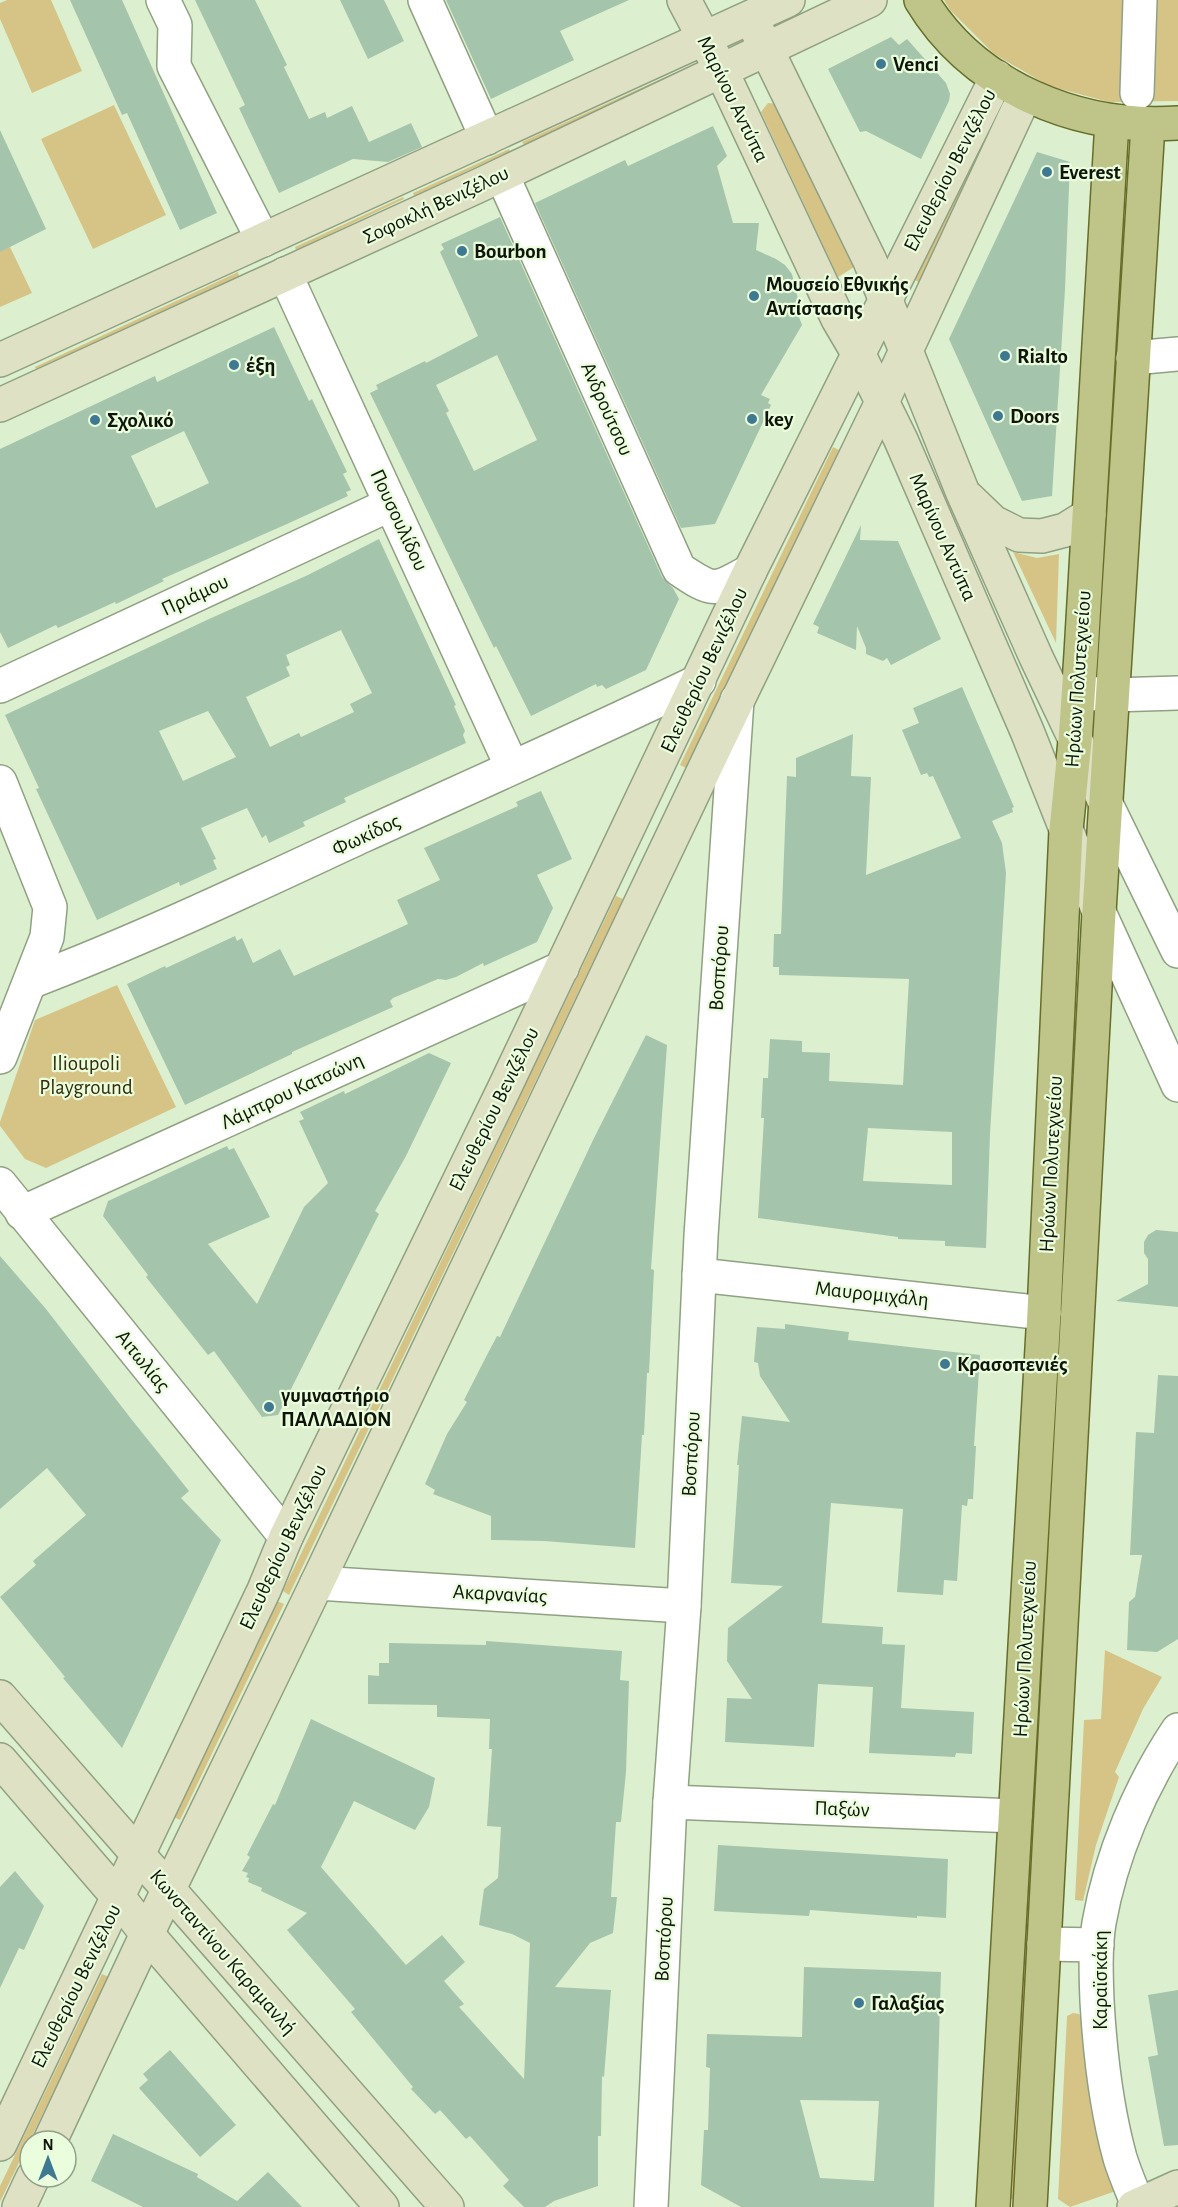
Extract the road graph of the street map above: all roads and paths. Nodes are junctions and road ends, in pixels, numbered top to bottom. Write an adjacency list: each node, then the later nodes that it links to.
1 (163, 0): 19 (street)
2 (425, 0): 17 (street)
3 (684, 0): 9 (main road, Μαρίνου Αντύπα)
4 (788, 0): 8 (main road, Σοφοκλή Βενιζέλου)
5 (870, 0): 10 (main road, Σοφοκλή Βενιζέλου)
6 (921, 0): 12 (main road)
7 (1140, 0): 13 (street)
8 (752, 18): 9 (main road, Σοφοκλή Βενιζέλου); 10 (main road, Μαρίνου Αντύπα)
9 (704, 40): 11 (main road, Μαρίνου Αντύπα); 17 (main road, Σοφοκλή Βενιζέλου)
10 (766, 49): 11 (main road, Σοφοκλή Βενιζέλου); 21 (main road, Μαρίνου Αντύπα)
11 (721, 70): 18 (main road, Σοφοκλή Βενιζέλου); 23 (main road, Μαρίνου Αντύπα)
12 (997, 77): 14 (main road); 21 (main road, Ελευθερίου Βενιζέλου)
13 (1137, 93)
14 (1024, 95): 15 (main road); 22 (main road, Ελευθερίου Βενιζέλου)
15 (1112, 121): 16 (main road); 31 (main road, Ηρώων Πολυτεχνείου)
16 (1163, 124): 25 (main road, Ηρώων Πολυτεχνείου)
17 (487, 138): 19 (main road, Σοφοκλή Βενιζέλου)
18 (502, 175): 20 (main road, Σοφοκλή Βενιζέλου); 32 (street, Ανδρούτσου)
19 (263, 240): 26 (main road, Σοφοκλή Βενιζέλου)
20 (285, 274): 28 (main road, Σοφοκλή Βενιζέλου); 30 (street, Πουσουλίδου)
21 (886, 298): 22 (main road, Μαρίνου Αντύπα); 23 (main road, Ελευθερίου Βενιζέλου)
22 (906, 351): 27 (main road, Ελευθερίου Βενιζέλου); 29 (main road, Μαρίνου Αντύπα)
23 (858, 353): 27 (main road, Μαρίνου Αντύπα); 32 (main road, Ελευθερίου Βενιζέλου)
24 (1178, 354): 25 (street)
25 (1133, 358): 37 (main road, Ηρώων Πολυτεχνείου)
26 (0, 360)
27 (882, 402): 38 (main road, Ελευθερίου Βενιζέλου); 43 (main road, Μαρίνου Αντύπα)
28 (0, 405)
29 (963, 493): 31 (main road); 39 (main road, Μαρίνου Αντύπα)
30 (391, 504): 34 (street, Πριάμου); 40 (street, Πουσουλίδου)
31 (1089, 515): 35 (main road, Ηρώων Πολυτεχνείου)
32 (750, 571): 33 (main road, Ελευθερίου Βενιζέλου)
33 (699, 681): 40 (street, Φωκίδος); 46 (main road, Ελευθερίου Βενιζέλου)
34 (0, 686)
35 (1079, 692): 37 (street); 39 (main road, Ηρώων Πολυτεχνείου)
36 (1178, 693): 37 (street)
37 (1112, 695): 42 (main road, Ηρώων Πολυτεχνείου)
38 (737, 700): 52 (street, Βοσπόρου); 55 (main road, Ελευθερίου Βενιζέλου)
39 (1075, 741): 42 (main road, Μαρίνου Αντύπα); 43 (main road, Ηρώων Πολυτεχνείου)
40 (513, 767): 47 (street, Φωκίδος)
41 (0, 782): 47 (street)
42 (1106, 804): 44 (main road, Ηρώων Πολυτεχνείου); 45 (street, Μαρίνου Αντύπα)
43 (1066, 830): 44 (main road, Μαρίνου Αντύπα); 53 (main road, Ηρώων Πολυτεχνείου)
44 (1099, 912): 49 (street, Μαρίνου Αντύπα); 66 (main road, Ηρώων Πολυτεχνείου)
45 (1178, 951)
46 (562, 968): 51 (street, Λάμπρου Κατσώνη); 54 (main road, Ελευθερίου Βενιζέλου)
47 (30, 982): 48 (street)
48 (0, 1057)
49 (1178, 1085)
50 (0, 1184): 51 (street, Αιτωλίας)
51 (22, 1213): 54 (street, Αιτωλίας)
52 (699, 1275): 53 (street, Μαυρομιχάλη); 56 (street, Βοσπόρου)
53 (1044, 1313): 61 (main road, Ηρώων Πολυτεχνείου)
54 (286, 1538): 62 (main road, Ελευθερίου Βενιζέλου)
55 (317, 1583): 56 (street, Ακαρνανίας); 63 (main road, Ελευθερίου Βενιζέλου)
56 (684, 1605): 60 (street, Βοσπόρου)
57 (0, 1697): 62 (main road, Κωνσταντίνου Καραμανλή)
58 (1178, 1730): 67 (street, Καραϊσκάκη)
59 (0, 1760): 64 (main road, Κωνσταντίνου Καραμανλή)
60 (670, 1802): 61 (street, Παξών); 76 (street, Βοσπόρου)
61 (1015, 1816): 77 (main road, Ηρώων Πολυτεχνείου)
62 (137, 1855): 63 (main road, Κωνσταντίνου Καραμανλή); 64 (main road, Ελευθερίου Βενιζέλου)
63 (169, 1890): 65 (main road, Ελευθερίου Βενιζέλου); 75 (main road, Κωνσταντίνου Καραμανλή)
64 (119, 1898): 65 (main road, Κωνσταντίνου Καραμανλή); 69 (main road, Ελευθερίου Βενιζέλου)
65 (147, 1934): 68 (main road, Ελευθερίου Βενιζέλου); 74 (main road, Κωνσταντίνου Καραμανλή)
66 (1044, 1944): 67 (street); 78 (main road, Ηρώων Πολυτεχνείου)
67 (1096, 1945): 72 (street, Καραϊσκάκη)
68 (56, 2129)
69 (0, 2144)
70 (1178, 2187): 72 (main road)
71 (27, 2189): 73 (main road)
72 (1136, 2206)
73 (19, 2207)
74 (382, 2207)
75 (447, 2207)
76 (651, 2207)
77 (993, 2207)
78 (1030, 2207)

